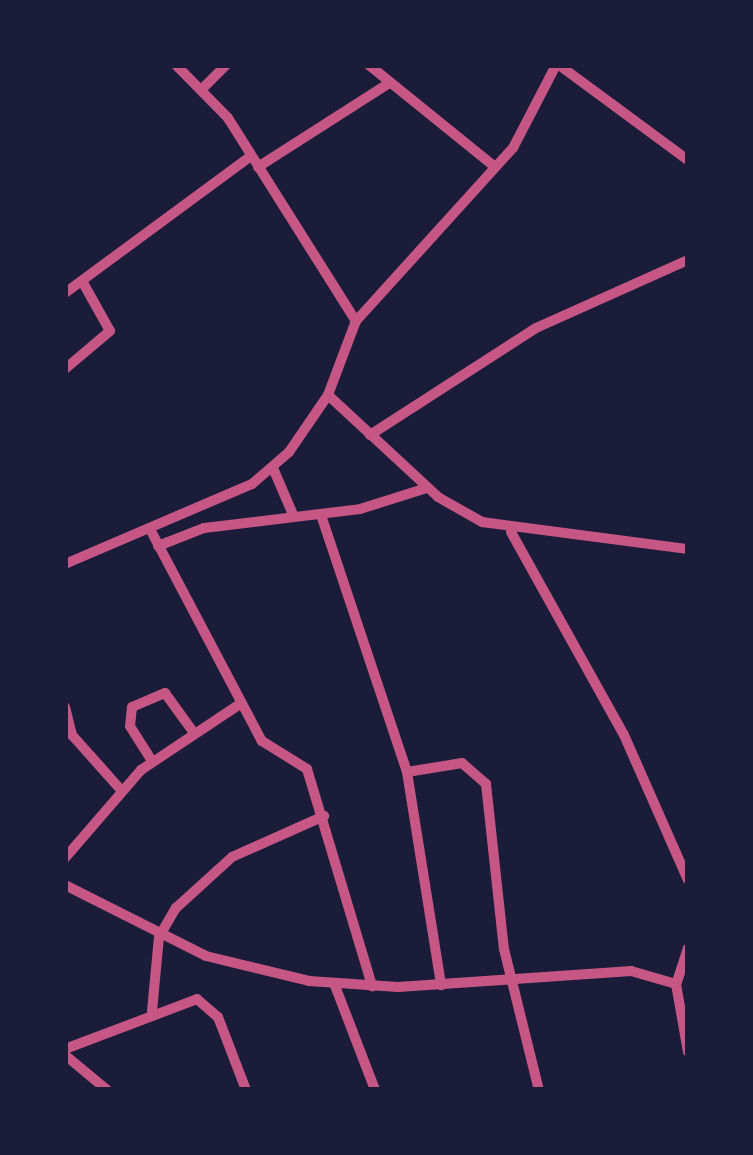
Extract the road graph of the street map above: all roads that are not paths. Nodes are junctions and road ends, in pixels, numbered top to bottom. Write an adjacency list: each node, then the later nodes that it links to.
1 (176, 65): 6 (street)
2 (226, 65): 6 (street)
3 (369, 65): 5 (street)
4 (558, 65): 7 (street); 9 (street)
5 (388, 84): 8 (street); 9 (street)
6 (202, 88): 8 (street)
7 (688, 160)
8 (254, 162): 11 (street); 13 (street)
9 (495, 167): 13 (street)
10 (688, 260): 16 (street)
11 (82, 281): 12 (street); 14 (street)
12 (65, 293)
13 (356, 322): 15 (street)
14 (65, 369)
15 (328, 395): 16 (street); 17 (street)
16 (370, 435): 18 (street)
17 (273, 468): 20 (street); 21 (street)
18 (427, 488): 19 (street); 22 (street)
19 (321, 514): 20 (street); 30 (street)
20 (294, 517): 23 (street)
21 (150, 529): 23 (street); 25 (street)
22 (511, 532): 24 (street); 34 (street)
23 (158, 546): 26 (street)
24 (688, 550)
25 (67, 560)
26 (240, 704): 28 (street); 32 (street)
27 (65, 707): 31 (street)
28 (194, 733): 29 (street); 29 (street)
29 (152, 761): 31 (street)
30 (408, 772): 40 (street); 42 (street)
31 (121, 790): 33 (street)
32 (324, 816): 38 (street); 44 (street)
33 (65, 858)
34 (688, 880)
35 (65, 885): 36 (street)
36 (76, 893): 37 (street); 38 (street)
37 (65, 906)
38 (160, 937): 41 (street); 45 (street)
39 (688, 948): 43 (street)
40 (509, 980): 42 (street); 43 (street); 51 (street)
41 (334, 984): 44 (street); 50 (street)
42 (441, 984): 44 (street)
43 (676, 984): 47 (street)
44 (372, 986)
45 (152, 1011): 46 (street); 49 (street)
46 (65, 1052): 48 (street)
47 (688, 1052)
48 (107, 1090)
49 (246, 1090)
50 (375, 1090)
51 (539, 1090)

